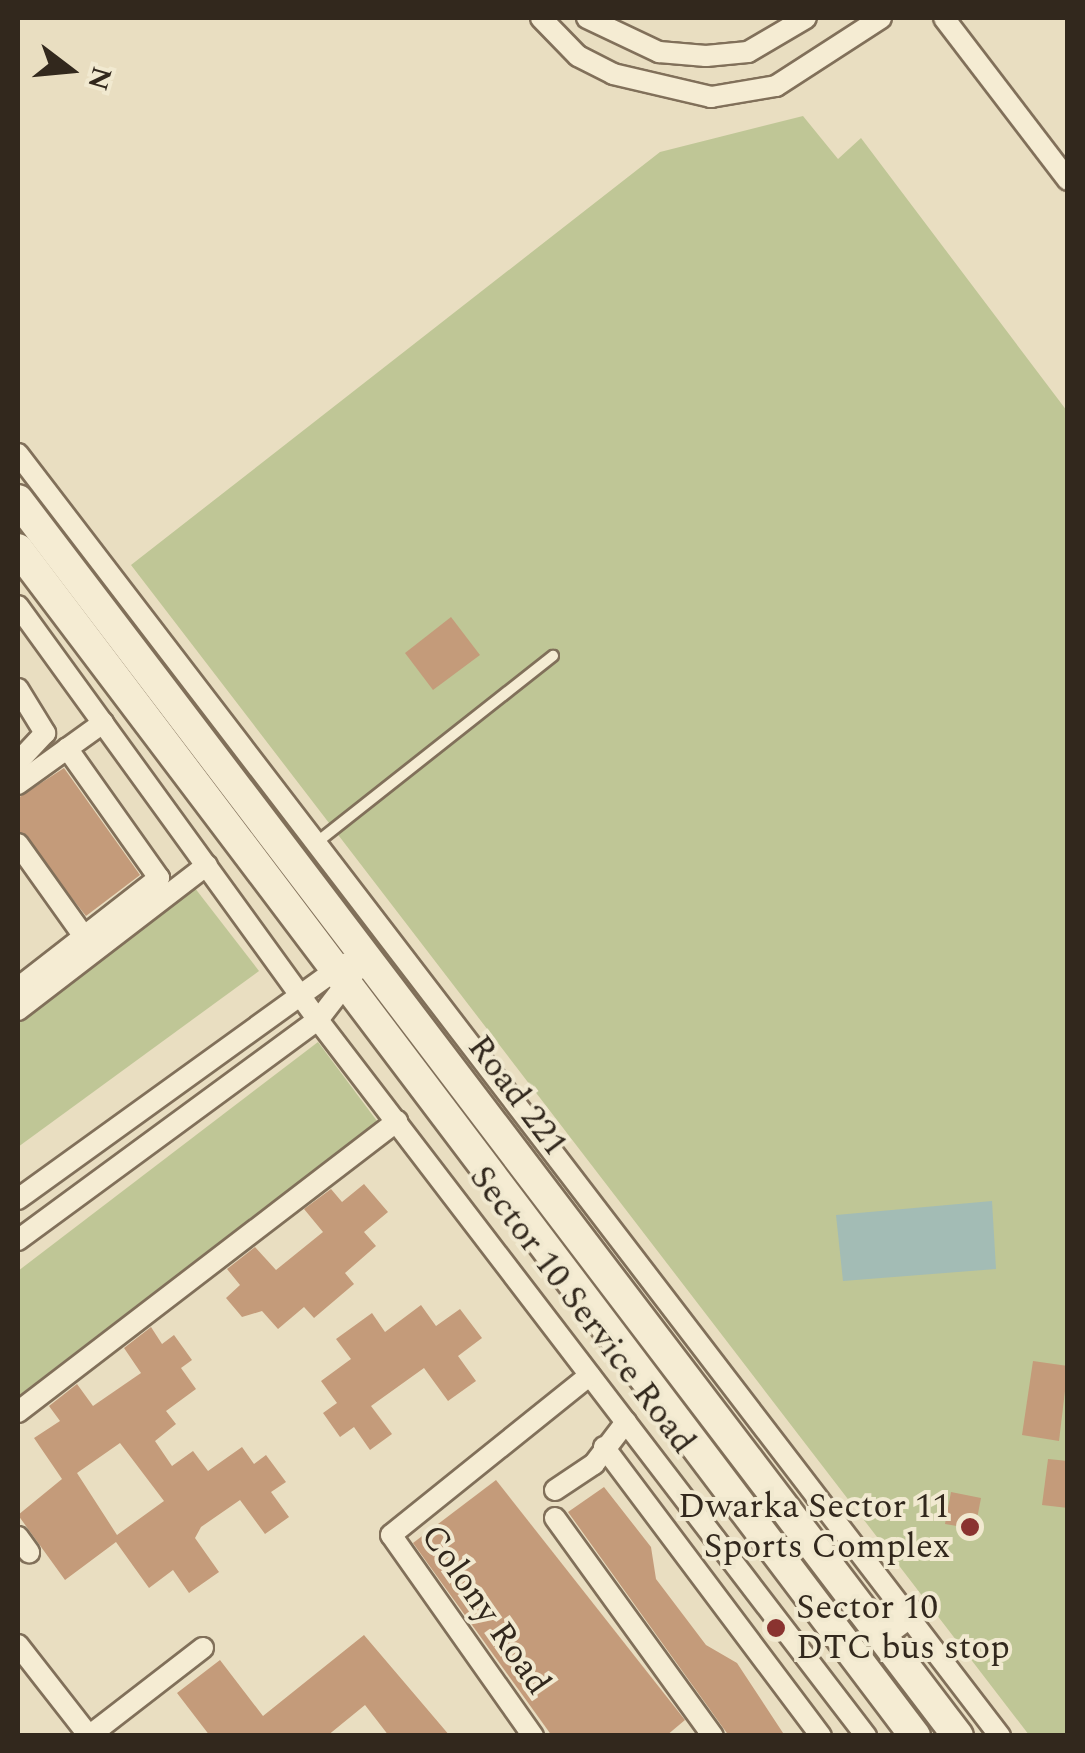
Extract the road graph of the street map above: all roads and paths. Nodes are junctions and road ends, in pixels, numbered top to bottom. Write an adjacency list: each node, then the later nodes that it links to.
1 (541, 18): 4 (street)
2 (587, 18): 3 (street)
3 (806, 18)
4 (881, 18)
5 (944, 18): 6 (street)
6 (1068, 180)
7 (18, 454): 18 (street)
8 (18, 500): 21 (main road, Road 221)
9 (18, 549): 22 (main road, Road 221)
10 (18, 606): 13 (street, Sector 10 Service Road)
11 (553, 656): 18 (lane)
12 (18, 689): 15 (street)
13 (103, 722): 14 (street); 19 (street, Sector 10 Service Road)
14 (68, 748): 16 (street); 20 (street)
15 (18, 762)
16 (18, 784)
17 (18, 844): 20 (street)
18 (316, 844): 36 (street)
19 (206, 865): 24 (street, Sector 10 Service Road); 25 (street)
20 (85, 938): 23 (street)
21 (365, 959): 22 (street); 37 (main road, Road 221)
22 (338, 979): 24 (street); 26 (street); 40 (main road, Road 221)
23 (18, 988)
24 (297, 991): 26 (street, Sector 10 Service Road); 28 (street)
25 (18, 1010)
26 (318, 1020): 27 (street, Sector 10 Service Road); 29 (street)
27 (397, 1121): 30 (street, Sector 10 Service Road); 31 (street)
28 (18, 1198)
29 (18, 1240)
30 (590, 1375): 32 (street, Sector 10 Service Road); 42 (street, Colony Road)
31 (18, 1412)
32 (626, 1422): 33 (street); 45 (street, Sector 10 Service Road)
33 (604, 1447): 34 (street); 44 (street)
34 (554, 1490)
35 (555, 1518): 43 (street)
36 (907, 1614): 37 (main road); 47 (street)
37 (880, 1634): 46 (main road, Road 221)
38 (18, 1645): 41 (street)
39 (203, 1648): 41 (street)
40 (909, 1733)
41 (89, 1736)
42 (533, 1736)
43 (713, 1736)
44 (821, 1736)
45 (866, 1736)
46 (958, 1736)
47 (1000, 1736)

